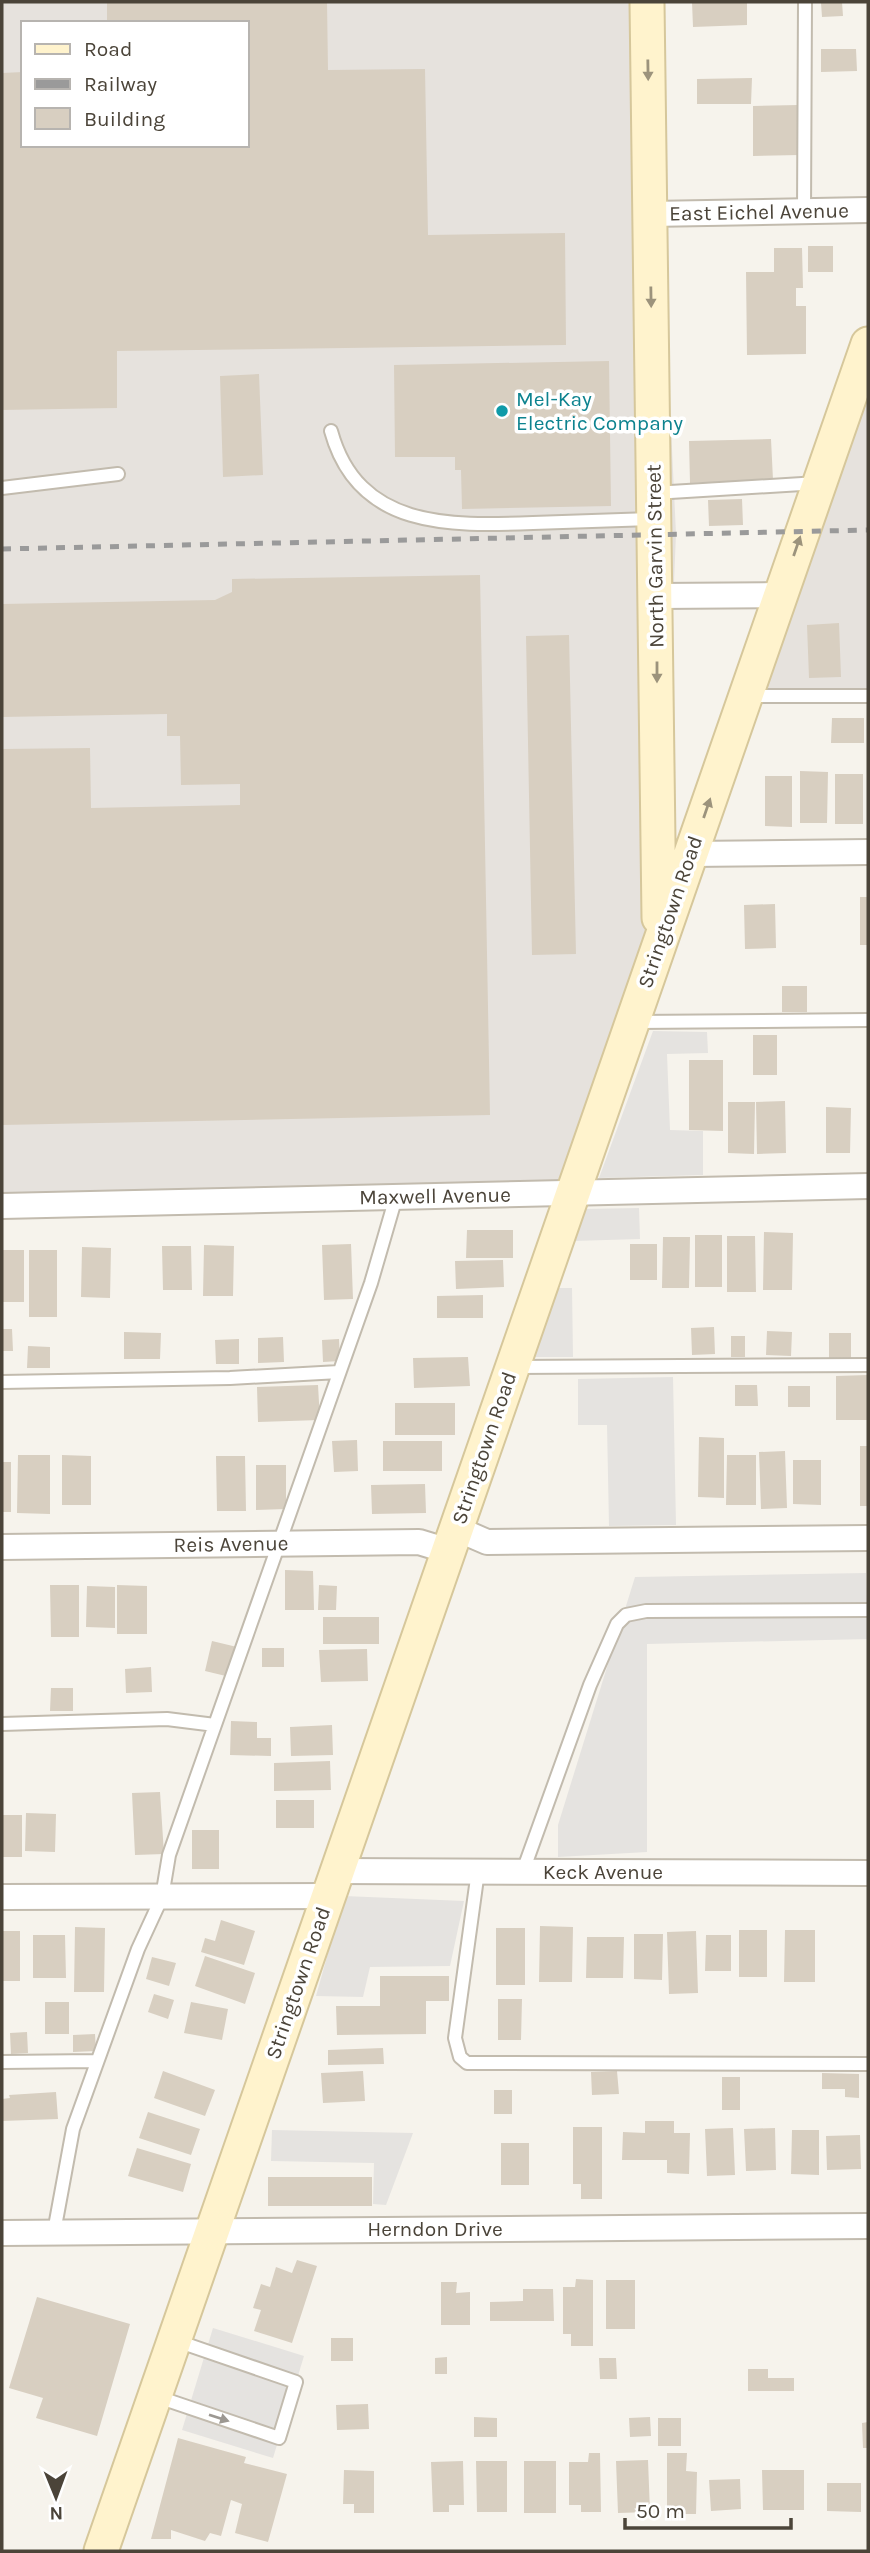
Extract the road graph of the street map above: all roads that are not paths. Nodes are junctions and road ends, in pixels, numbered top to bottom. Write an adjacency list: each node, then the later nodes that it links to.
1 (647, 2): 5 (main road, North Garvin Street, one-way to 5)
2 (805, 2): 4 (lane)
3 (868, 210): 4 (street, East Eichel Avenue)
4 (804, 211): 5 (street, East Eichel Avenue)
5 (650, 214): 11 (main road, North Garvin Street, one-way to 11)
6 (865, 362): 9 (main road, Stringtown Road)
7 (331, 430): 11 (lane)
8 (118, 474): 10 (lane)
9 (818, 483): 11 (lane); 12 (main road, Stringtown Road, one-way to 9)
10 (2, 488)
11 (654, 506): 13 (main road, North Garvin Street)
12 (780, 595): 13 (street); 14 (main road, Stringtown Road)
13 (657, 596): 18 (main road, North Garvin Street, one-way to 18)
14 (745, 696): 15 (lane); 17 (main road, Stringtown Road, one-way to 14)
15 (868, 696)
16 (868, 852): 17 (street)
17 (691, 854): 18 (main road, Stringtown Road)
18 (659, 941): 20 (main road, Stringtown Road)
19 (868, 1020): 20 (lane)
20 (631, 1022): 22 (main road, Stringtown Road)
21 (868, 1186): 22 (street, Maxwell Avenue)
22 (572, 1193): 23 (street, Maxwell Avenue); 26 (main road, Stringtown Road)
23 (397, 1197): 24 (street, Maxwell Avenue); 27 (lane)
24 (2, 1206)
25 (868, 1365): 26 (lane)
26 (512, 1367): 29 (main road, Stringtown Road)
27 (339, 1372): 28 (lane); 31 (lane)
28 (2, 1382)
29 (457, 1529): 30 (street); 33 (main road, Stringtown Road)
30 (868, 1538)
31 (277, 1543): 32 (street, Reis Avenue); 33 (street, Reis Avenue); 36 (lane)
32 (2, 1547)
33 (443, 1566): 40 (main road, Stringtown Road)
34 (868, 1610): 38 (lane)
35 (2, 1724): 36 (lane)
36 (215, 1725): 41 (lane)
37 (478, 1871): 38 (street, Keck Avenue); 40 (street, Keck Avenue); 45 (lane)
38 (523, 1871): 39 (street, Keck Avenue)
39 (868, 1872)
40 (332, 1883): 41 (street, Keck Avenue); 47 (main road, Stringtown Road)
41 (162, 1897): 42 (street, Keck Avenue); 43 (lane)
42 (2, 1898)
43 (96, 2061): 44 (lane); 48 (lane)
44 (2, 2062)
45 (868, 2064)
46 (868, 2226): 47 (street, Herndon Drive)
47 (211, 2231): 48 (street, Herndon Drive); 50 (main road, Stringtown Road)
48 (54, 2232): 49 (street, Herndon Drive)
49 (2, 2233)
50 (174, 2340): 51 (main road, Stringtown Road); 51 (lane, one-way to 50)
51 (155, 2396): 52 (main road, Stringtown Road)
52 (102, 2551)

